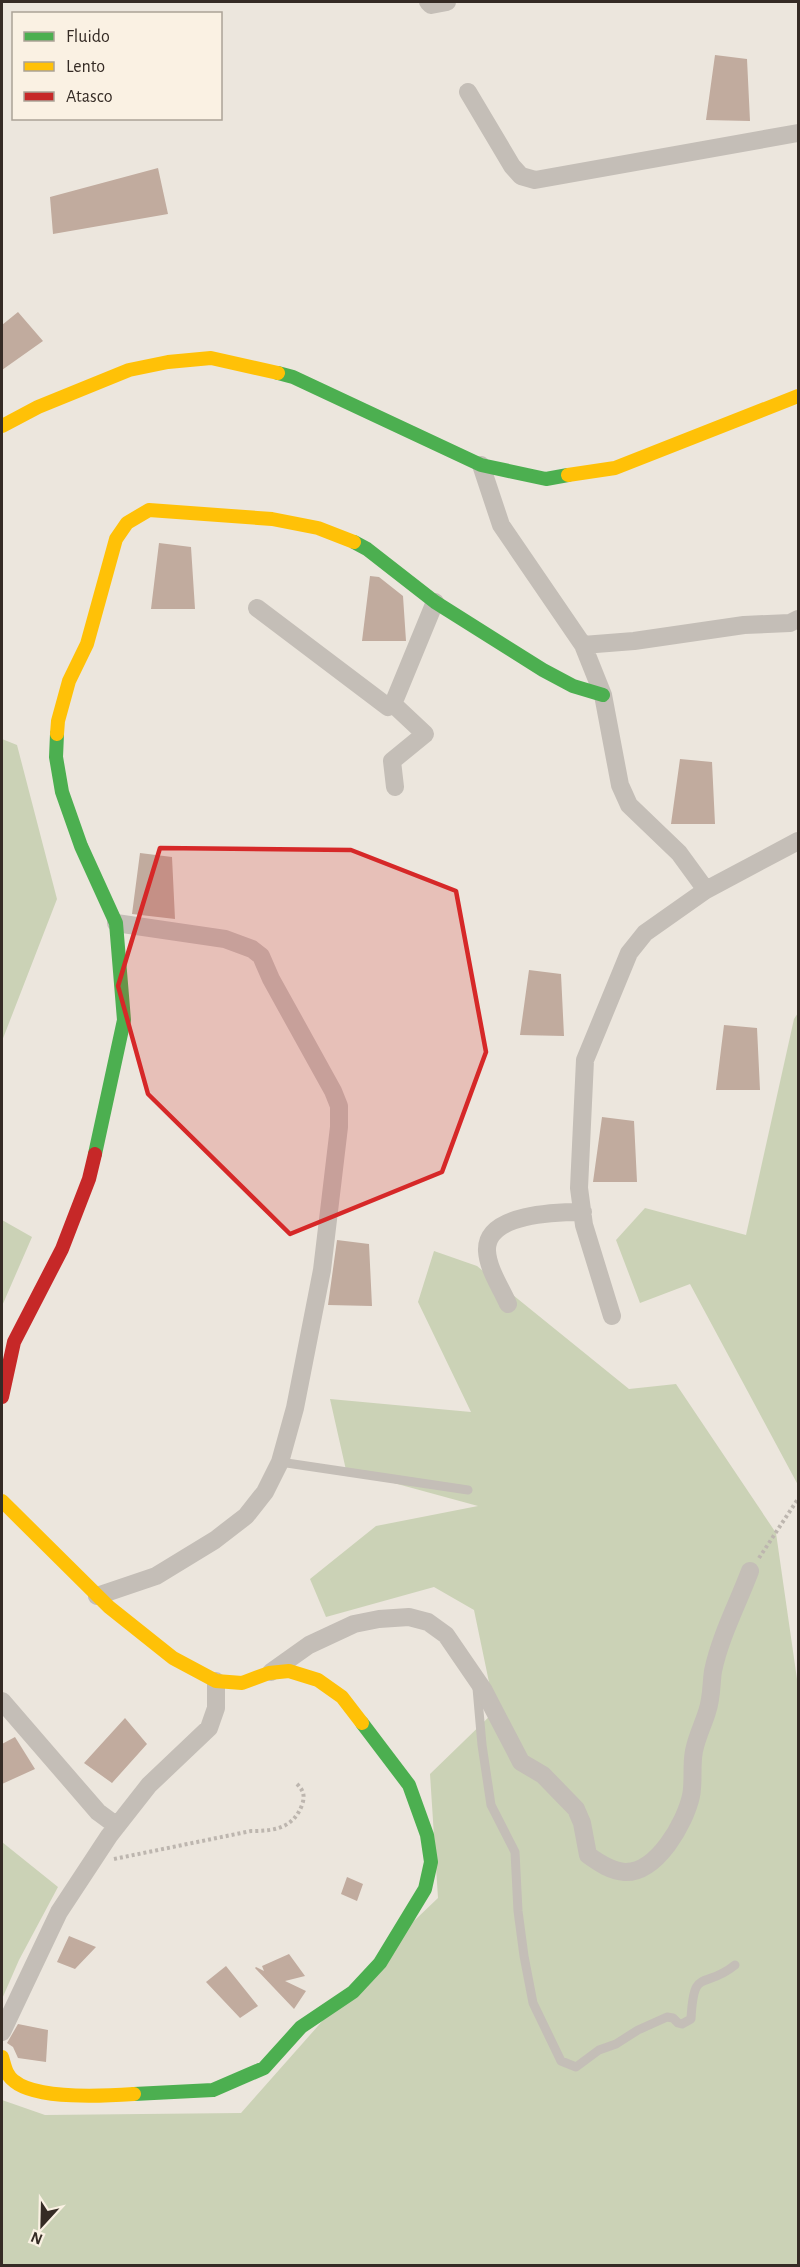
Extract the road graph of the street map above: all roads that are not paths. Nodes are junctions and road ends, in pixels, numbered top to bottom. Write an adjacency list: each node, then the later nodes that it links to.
1 (428, 2): 2 (street)
2 (447, 2)
3 (468, 92): 4 (street)
4 (798, 133)
5 (798, 396): 7 (street)
6 (2, 426): 7 (street)
7 (481, 465): 11 (street)
8 (435, 602): 12 (street); 13 (street); 17 (street)
9 (257, 608): 13 (street)
10 (798, 619): 11 (street)
11 (583, 645): 12 (street)
12 (603, 695): 16 (street)
13 (393, 704): 14 (street)
14 (395, 788)
15 (798, 841): 16 (street)
16 (706, 890): 18 (street)
17 (116, 923): 21 (street); 22 (street)
18 (583, 1212): 19 (street); 20 (street)
19 (508, 1304)
20 (612, 1317)
21 (2, 1397)
22 (280, 1462): 23 (lane); 26 (street)
23 (468, 1490)
24 (2, 1501): 26 (street)
25 (750, 1571): 28 (street)
26 (97, 1596): 29 (street)
27 (269, 1673): 28 (street); 29 (street); 34 (street)
28 (476, 1680): 32 (lane)
29 (216, 1682): 31 (street)
30 (2, 1701): 31 (street)
31 (117, 1826): 33 (street)
32 (735, 1965)
33 (2, 2032)
34 (2, 2057)

